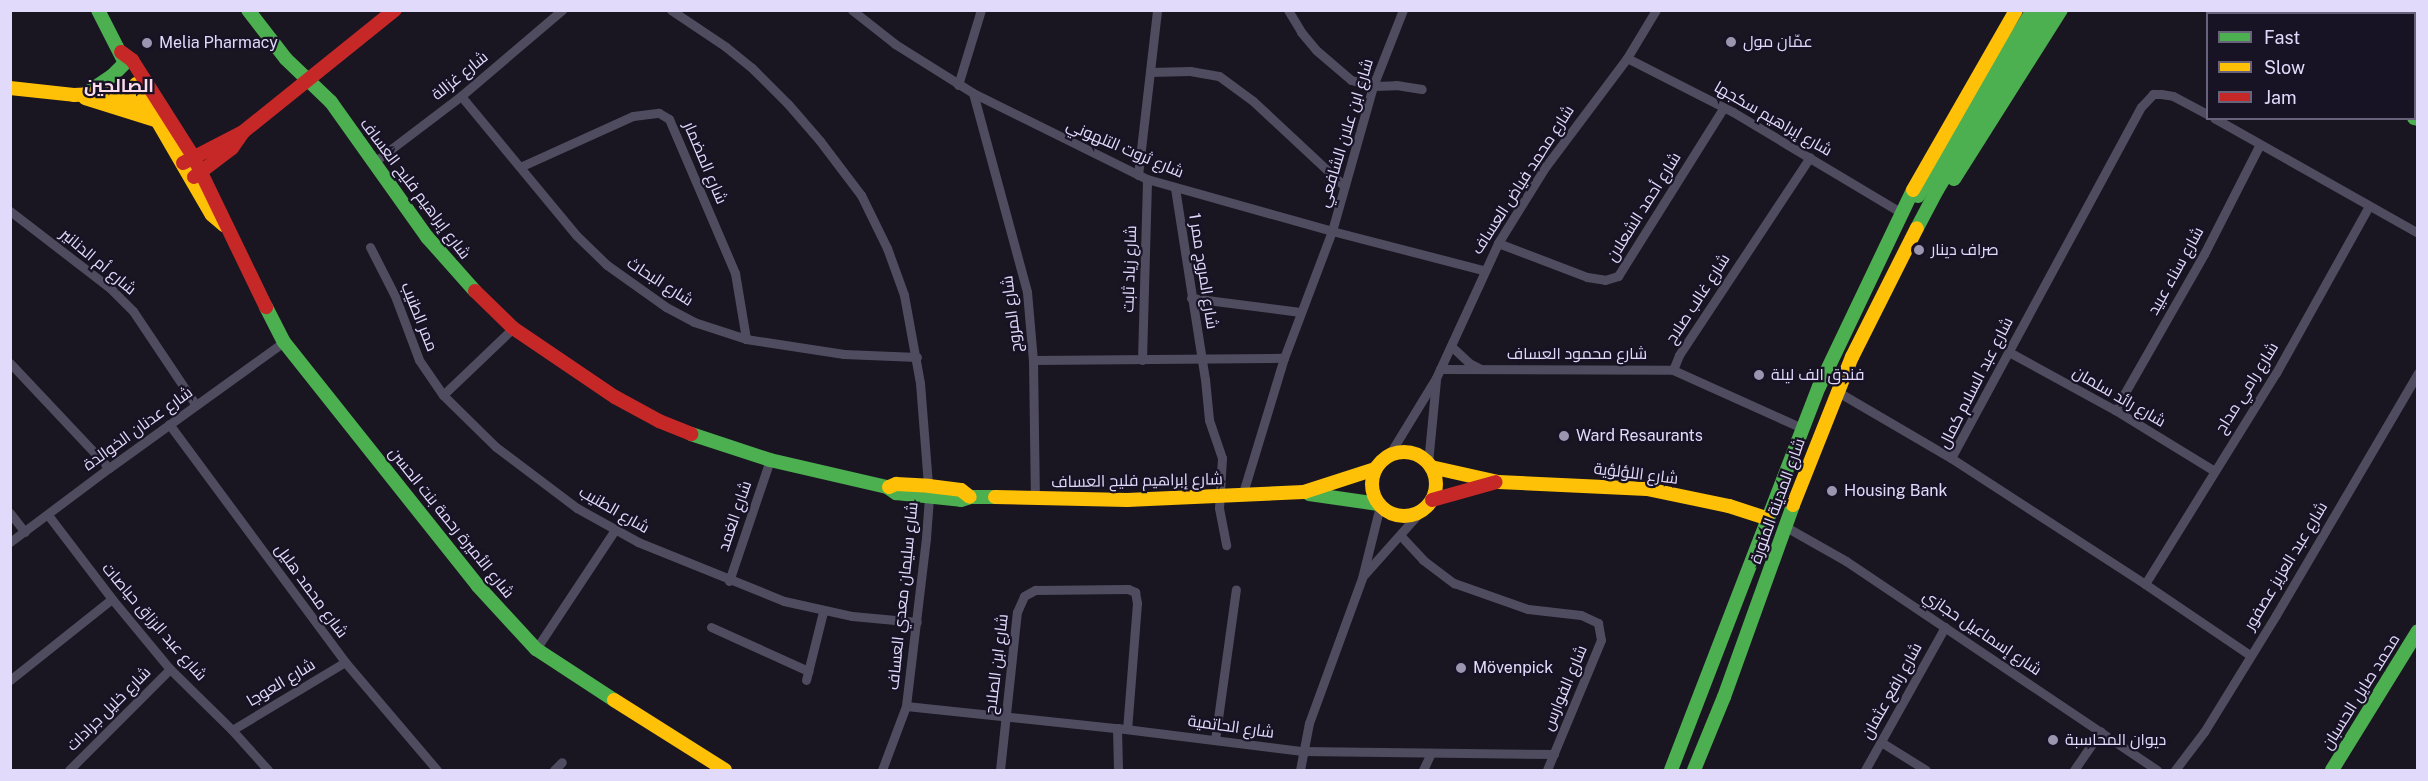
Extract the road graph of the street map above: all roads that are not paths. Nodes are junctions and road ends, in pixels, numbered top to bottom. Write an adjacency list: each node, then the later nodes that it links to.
1 (98, 10): 16 (street, شارع الأميرة رحمة بنت الحسن)
2 (248, 10): 19 (street, شارع إبراهيم فليح العساف)
3 (562, 10): 26 (street, شارع غزالة)
4 (671, 10): 59 (street, شارع سليمان معدي العساف)
5 (852, 10): 20 (street, شارع ثروت التلهوني)
6 (981, 10): 20 (street)
7 (1157, 10): 18 (street, شارع زياد ثابت)
8 (1288, 10): 21 (street)
9 (1402, 10): 21 (street, شارع ابن علان الشافعي)
10 (1656, 10): 17 (street, شارع محمد فياض العساف)
11 (2016, 10): 44 (street, شارع المدينة المنورة)
12 (2033, 10): 50 (street, شارع المدينة المنورة)
13 (2047, 10): 49 (street, شارع المدينة المنورة)
14 (2061, 10): 49 (street, شارع المدينة المنورة)
15 (390, 12): 19 (street)
16 (122, 58): 25 (street); 27 (street, شارع الأميرة رحمة بنت الحسن); 30 (street, شارع الأميرة رحمة بنت الحسن)
17 (1627, 58): 28 (street, شارع إبراهيم سكجها); 47 (street, شارع محمد فياض العساف)
18 (1150, 72): 39 (street, شارع زياد ثابت); 40 (street)
19 (310, 82): 32 (street); 36 (street, شارع إبراهيم فليح العساف)
20 (958, 85): 24 (street, شارع ثروت التلهوني)
21 (1373, 86): 23 (street); 40 (street, شارع ابن علان الشافعي)
22 (10, 88): 25 (street)
23 (1422, 88)
24 (973, 93): 39 (street, شارع ثروت التلهوني); 62 (street, شارع المروج)
25 (79, 94): 27 (street); 30 (street)
26 (461, 96): 36 (street, شارع غزالة); 37 (street, شارع البحاث)
27 (148, 106): 30 (street, شارع الأميرة رحمة بنت الحسن)
28 (1724, 107): 34 (street, شارع إبراهيم سكجها); 47 (street, شارع أحمد الشعلان)
29 (2206, 114): 58 (street, شارع عبد السلام كمال)
30 (164, 119): 35 (street, شارع الأميرة رحمة بنت الحسن)
31 (2218, 120): 33 (street)
32 (243, 132): 35 (street); 38 (street)
33 (2260, 144): 42 (street); 72 (street, شارع سناء عبيد)
34 (1810, 157): 44 (street, شارع إبراهيم سكجها); 66 (street, شارع غالب صلاح)
35 (188, 159): 38 (street, شارع الأميرة رحمة بنت الحسن)
36 (374, 162): 54 (street, شارع إبراهيم فليح العساف)
37 (520, 167): 55 (street, شارع البحاث); 55 (street, شارع المضمار)
38 (196, 175): 56 (street, شارع الأميرة رحمة بنت الحسن)
39 (1143, 177): 41 (street, شارع ثروت التلهوني); 63 (street, شارع زياد ثابت)
40 (1344, 186): 45 (street, شارع ابن علان الشافعي)
41 (1175, 188): 45 (street, شارع ثروت التلهوني); 52 (street, شارع المروج ممر 1)
42 (2369, 206): 46 (street); 81 (street, شارع رامي مداح)
43 (10, 211): 71 (street, شارع أم الدنانير)
44 (1900, 212): 50 (street, شارع المدينة المنورة)
45 (1332, 231): 51 (street, شارع ثروت التلهوني); 53 (street, شارع ابن علان الشافعي)
46 (2418, 233)
47 (1498, 243): 51 (street, شارع محمد فياض العساف)
48 (370, 247): 70 (street, ممر الطنيب)
49 (1908, 249): 69 (street, شارع المدينة المنورة)
50 (1884, 251): 74 (street, شارع المدينة المنورة)
51 (1483, 270): 57 (street, شارع محمد فياض العساف)
52 (1191, 298): 53 (street); 61 (street, شارع المروج ممر 1)
53 (1300, 312): 60 (street, شارع ابن علان الشافعي)
54 (513, 328): 70 (street); 77 (street, شارع إبراهيم فليح العساف)
55 (746, 339): 59 (street, شارع البحاث)
56 (284, 342): 71 (street, شارع عدنان الخوالدة); 110 (street, شارع الأميرة رحمة بنت الحسن)
57 (1450, 346): 65 (street); 67 (street, شارع محمد فياض العساف)
58 (2008, 352): 72 (street, شارع رائد سلمان); 76 (street, شارع عبد السلام كمال)
59 (917, 357): 83 (street, شارع سليمان معدي العساف)
60 (1284, 358): 61 (street, شارع المروج); 85 (street, شارع ابن علان الشافعي)
61 (1202, 359): 63 (street, شارع المروج); 86 (street, شارع المروج ممر 1)
62 (1033, 360): 63 (street, شارع المروج); 87 (street)
63 (1142, 360)
64 (10, 363): 79 (street)
65 (1481, 369): 66 (street, شارع محمود العساف); 67 (street, شارع محمود العساف)
66 (1673, 370): 74 (street, شارع غالب صلاح)
67 (1438, 373): 75 (street, شارع محمد فياض العساف); 78 (street, شارع محمد فياض العساف)
68 (2418, 373): 111 (street, شارع عبد العزيز عصفور)
69 (1838, 392): 76 (street); 94 (street, شارع المدينة المنورة)
70 (443, 395): 95 (street, شارع الطنيب)
71 (196, 405): 73 (street, شارع عدنان الخوالدة)
72 (2115, 410): 81 (street, شارع رائد سلمان)
73 (169, 424): 79 (street, شارع عدنان الخوالدة); 112 (street, شارع محمد هليل)
74 (1802, 428): 93 (street, شارع المدينة المنورة)
75 (1389, 455): 78 (street); 80 (street)
76 (1951, 458): 102 (street, شارع عبد السلام كمال)
77 (770, 460): 83 (street, شارع إبراهيم فليح العساف); 101 (street, شارع الغمد)
78 (1430, 465): 82 (street, شارع اللؤلؤية); 88 (street)
79 (109, 468): 92 (street, شارع عدنان الخوالدة)
80 (1375, 469): 84 (street, شارع إبراهيم فليح العساف); 89 (street)
81 (2213, 470): 102 (street, شارع رامي مداح)
82 (1498, 482): 88 (street, شارع اللؤلؤية); 93 (street, شارع اللؤلؤية)
83 (929, 491): 87 (street, شارع إبراهيم فليح العساف); 106 (street, شارع سليمان معدي العساف)
84 (1304, 492): 85 (street, شارع إبراهيم فليح العساف); 89 (street, شارع إبراهيم فليح العساف)
85 (1242, 496): 86 (street, شارع إبراهيم فليح العساف)
86 (1220, 497): 87 (street, شارع إبراهيم فليح العساف); 99 (street, شارع المروج ممر 1)
87 (1035, 499)
88 (1432, 500): 90 (street)
89 (1379, 505): 90 (street); 100 (street)
90 (1420, 512): 97 (street)
91 (10, 513): 96 (street)
92 (48, 515): 96 (street, شارع عدنان الخوالدة); 104 (street, شارع عبد الرزاق حياصات)
93 (1767, 518): 138 (street, شارع المدينة المنورة)
94 (1786, 527): 108 (street, شارع إسماعيل حجازي); 139 (street, شارع المدينة المنورة)
95 (614, 531): 101 (street, شارع الطنيب); 110 (street)
96 (25, 532): 98 (street, شارع عدنان الخوالدة)
97 (1400, 535): 100 (street); 125 (street, شارع الفوارس)
98 (10, 542)
99 (1226, 545)
100 (1362, 578): 123 (street)
101 (729, 581): 105 (street, شارع الطنيب)
102 (2145, 584): 111 (street, شارع عبد السلام كمال)
103 (1236, 589): 121 (street)
104 (112, 599): 113 (street, شارع عبد الرزاق حياصات); 114 (street)
105 (823, 612): 106 (street, شارع الطنيب); 107 (street)
106 (917, 622): 115 (street, شارع سليمان معدي العساف)
107 (711, 627)
108 (1945, 627): 120 (street, شارع إسماعيل حجازي); 122 (street, شارع رافع عثمان)
109 (2418, 631): 145 (street, محمد صايل الحسبان)
110 (536, 649): 131 (street, شارع الأميرة رحمة بنت الحسن)
111 (2250, 655): 144 (street, شارع عبد العزيز عصفور)
112 (345, 662): 119 (street, شارع العوجا); 129 (street, شارع محمد هليل)
113 (170, 669): 119 (street, شارع عبد الرزاق حياصات); 127 (street, شارع خليل جرادات)
114 (10, 680)
115 (906, 706): 116 (street, شارع الحاتمية); 132 (street, شارع سليمان معدي العساف)
116 (1006, 717): 117 (street, شارع الحاتمية); 118 (street, شارع ابن الصلاح); 133 (street, شارع ابن الصلاح)
117 (1117, 728): 118 (street, شارع الحاتمية); 134 (street)
118 (1127, 729): 121 (street, شارع الحاتمية)
119 (232, 730): 128 (street, شارع عبد الرزاق حياصات)
120 (2101, 731): 142 (street); 143 (street, شارع إسماعيل حجازي)
121 (1215, 740): 123 (street, شارع الحاتمية)
122 (1881, 742): 140 (street, شارع رافع عثمان); 141 (street)
123 (1302, 752): 124 (street, شارع الحاتمية); 135 (street)
124 (1431, 753): 125 (street, شارع الحاتمية); 136 (street)
125 (1554, 754): 137 (street, شارع الفوارس)
126 (562, 762): 130 (street)
127 (69, 771)
128 (268, 771)
129 (437, 771)
130 (554, 771)
131 (725, 771)
132 (882, 771)
133 (1000, 771)
134 (1118, 771)
135 (1300, 771)
136 (1424, 771)
137 (1547, 771)
138 (1671, 771)
139 (1694, 771)
140 (1865, 771)
141 (1926, 771)
142 (2074, 771)
143 (2157, 771)
144 (2175, 771)
145 (2332, 771)

